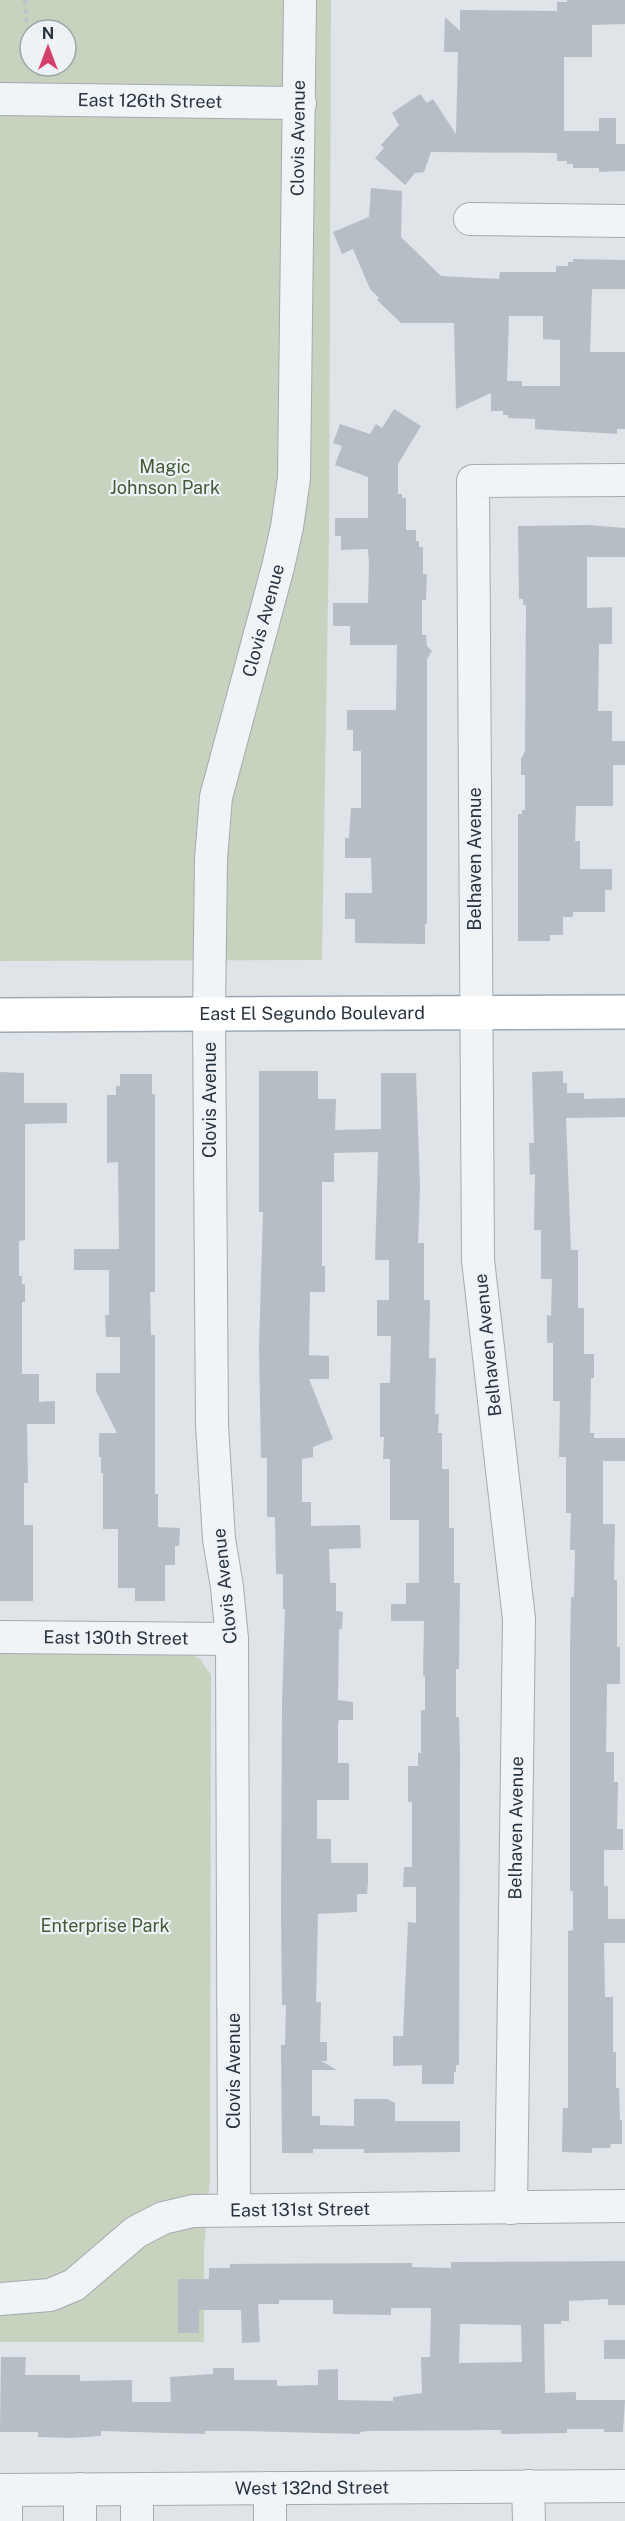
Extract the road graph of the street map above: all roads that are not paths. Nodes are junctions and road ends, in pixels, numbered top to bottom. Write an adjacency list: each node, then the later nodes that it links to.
1 (300, 0): 3 (street, Clovis Avenue)
2 (0, 99): 3 (street, East 126th Street)
3 (300, 103): 9 (street, Clovis Avenue)
4 (470, 219): 5 (street)
5 (625, 220)
6 (625, 480): 7 (street, Belhaven Avenue)
7 (476, 1012): 8 (main road, East El Segundo Boulevard); 9 (main road, East El Segundo Boulevard); 14 (street, Belhaven Avenue)
8 (625, 1012)
9 (209, 1013): 10 (main road, East El Segundo Boulevard); 12 (street, Clovis Avenue)
10 (0, 1015)
11 (0, 1637): 12 (street, East 130th Street)
12 (232, 1639): 15 (street, Clovis Avenue)
13 (625, 2206): 14 (street, East 131st Street)
14 (511, 2208): 15 (street, East 131st Street)
15 (234, 2210): 16 (street, East 131st Street)
16 (0, 2299)
17 (528, 2486): 18 (street, West 132nd Street); 19 (street, West 132nd Street); 27 (street)
18 (625, 2486)
19 (270, 2488): 21 (street, West 132nd Street); 26 (street)
20 (80, 2489): 21 (street, West 132nd Street); 22 (street, West 132nd Street); 24 (street)
21 (137, 2489): 25 (street)
22 (3, 2490): 23 (street)
23 (6, 2521)
24 (80, 2521)
25 (137, 2521)
26 (270, 2521)
27 (529, 2521)

